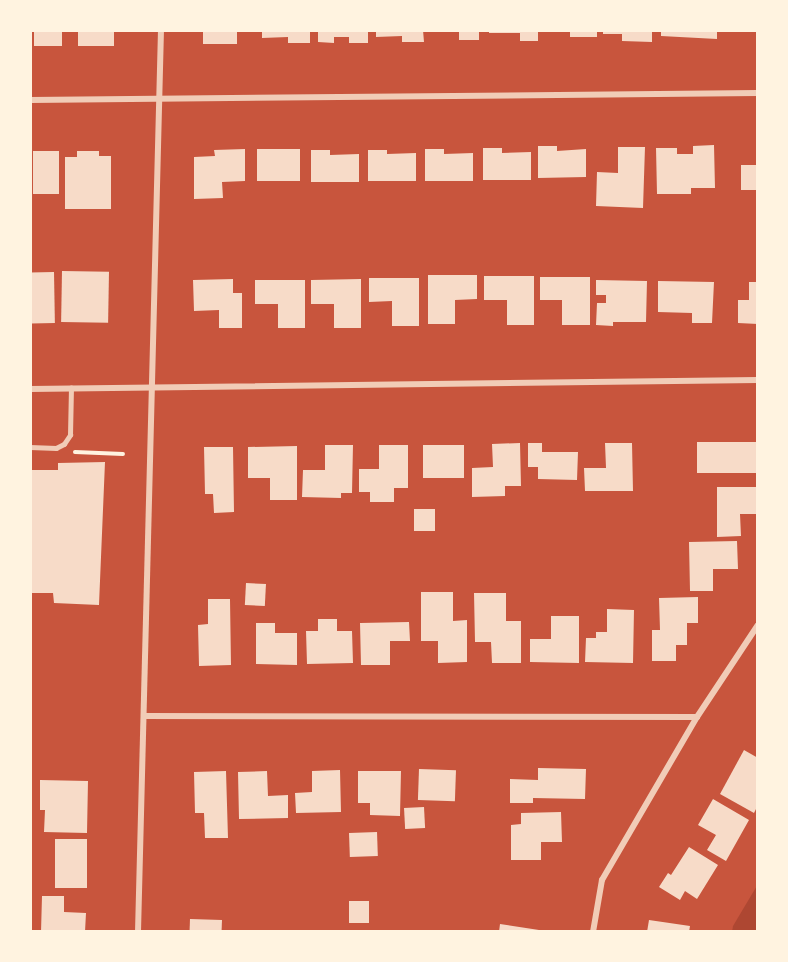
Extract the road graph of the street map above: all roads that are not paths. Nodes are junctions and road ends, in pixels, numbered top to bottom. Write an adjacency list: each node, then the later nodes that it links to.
1 (161, 30): 3 (street)
2 (758, 93): 3 (street)
3 (160, 99): 4 (street); 6 (street)
4 (30, 100)
5 (758, 380): 6 (street)
6 (154, 386): 7 (street); 11 (street)
7 (71, 388): 8 (street); 9 (lane)
8 (30, 389)
9 (30, 447)
10 (758, 625): 12 (street)
11 (144, 716): 12 (street); 13 (street)
12 (697, 717): 14 (street)
13 (138, 932)
14 (593, 932)

